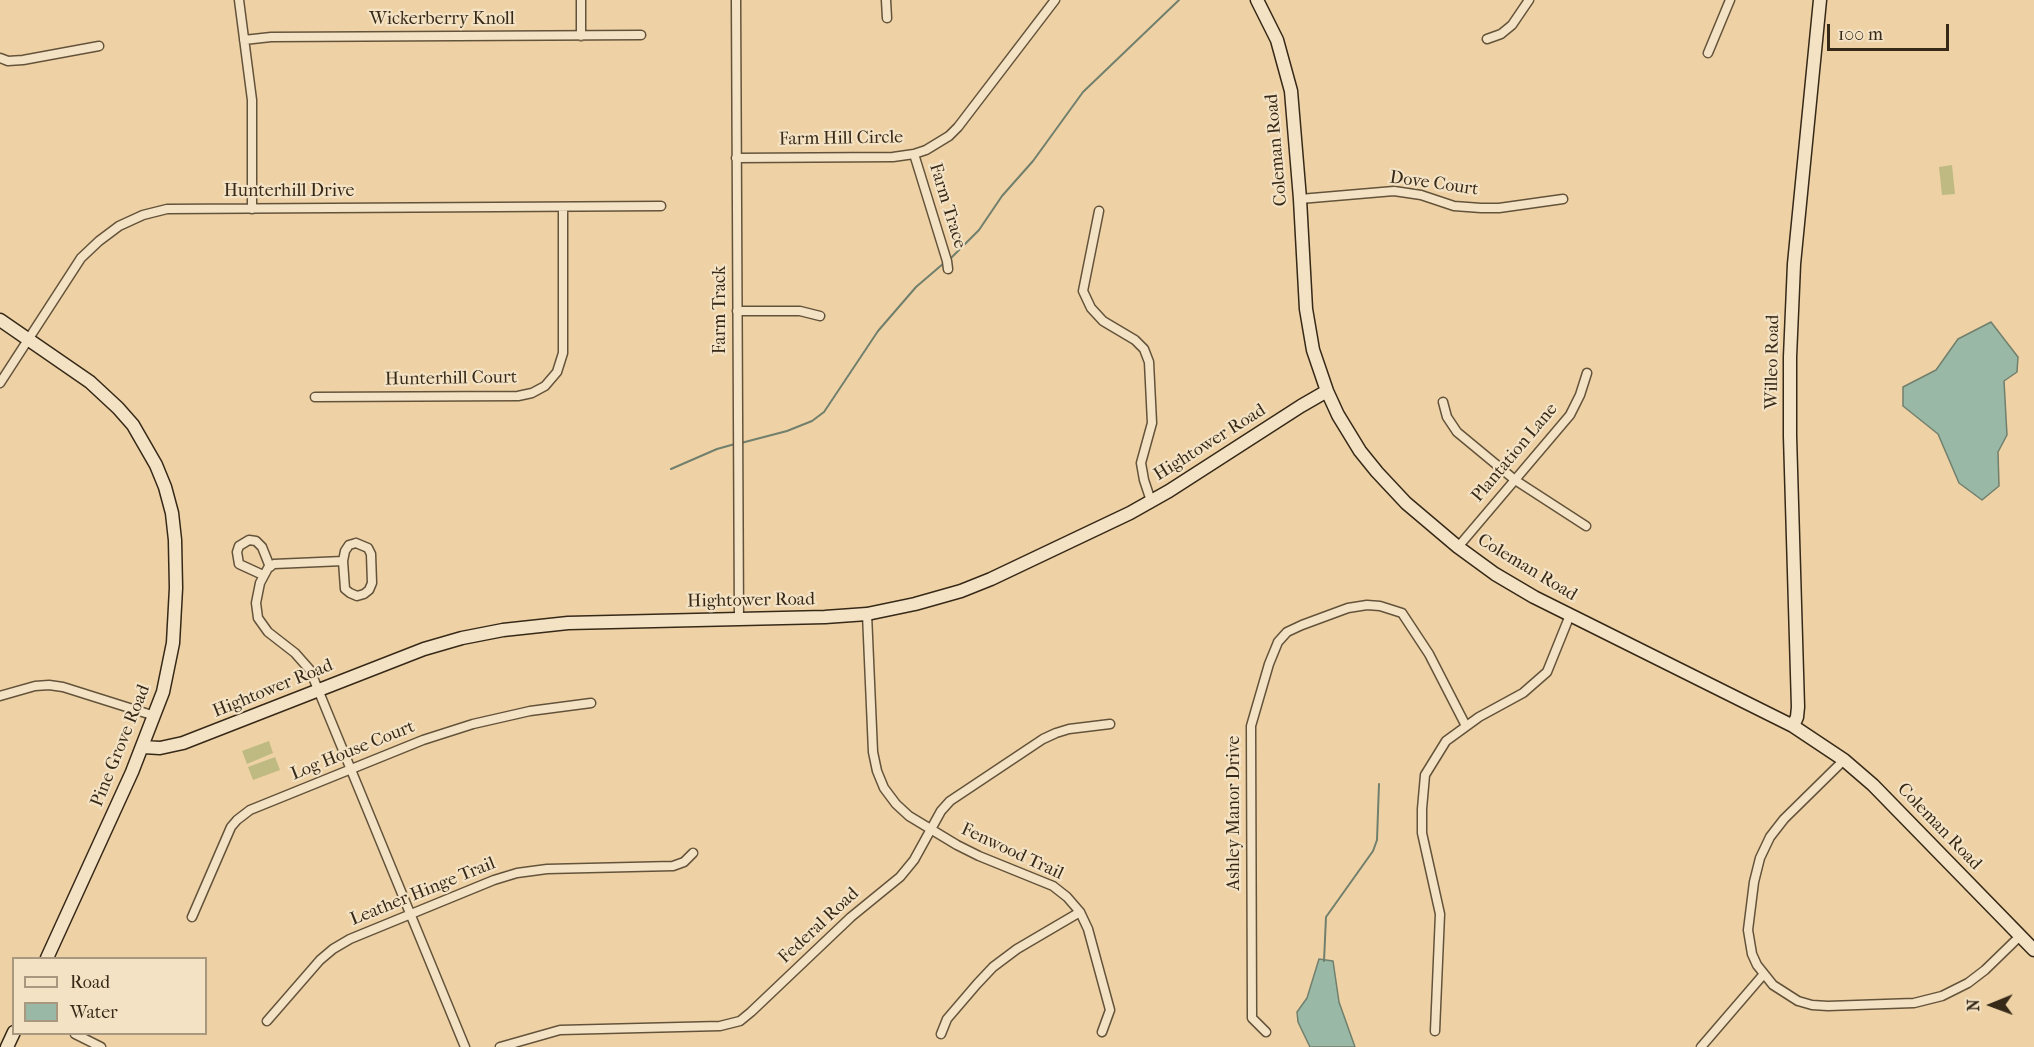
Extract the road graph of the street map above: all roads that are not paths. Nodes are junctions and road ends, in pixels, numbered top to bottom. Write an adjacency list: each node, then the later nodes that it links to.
1 (239, 0): 14 (street)
2 (581, 0): 12 (street)
3 (736, 0): 19 (street, Farm Track)
4 (886, 0): 10 (street)
5 (1055, 0): 18 (street, Farm Hill Circle)
6 (1257, 0): 20 (street, Coleman Road)
7 (1529, 0): 13 (street)
8 (1731, 0): 16 (street)
9 (1820, 0): 52 (street, Willeo Road)
10 (886, 18)
11 (641, 35): 12 (street, Wickerberry Knoll)
12 (581, 36): 14 (street, Wickerberry Knoll)
13 (1487, 39)
14 (244, 40): 24 (street)
15 (99, 46): 17 (street)
16 (1708, 53)
17 (0, 58)
18 (914, 154): 19 (street, Farm Hill Circle); 26 (street, Farm Trace)
19 (736, 158): 27 (street, Farm Track)
20 (1300, 199): 21 (street, Dove Court); 33 (street, Coleman Road)
21 (1563, 199)
22 (661, 206): 23 (street, Hunterhill Drive)
23 (563, 207): 24 (street, Hunterhill Drive); 34 (street, Hunterhill Court)
24 (252, 209): 30 (street, Hunterhill Drive)
25 (1099, 211): 37 (street)
26 (948, 269)
27 (737, 311): 28 (street); 45 (street, Farm Track)
28 (820, 316)
29 (0, 320): 30 (street, Pine Grove Road)
30 (28, 340): 32 (street, Hunterhill Drive); 49 (street, Pine Grove Road)
31 (1587, 373): 36 (street, Plantation Lane)
32 (0, 383)
33 (1327, 392): 37 (street, Hightower Road); 39 (street, Coleman Road)
34 (315, 397)
35 (1443, 402): 36 (street)
36 (1515, 480): 38 (street); 39 (street, Plantation Lane)
37 (1151, 501): 43 (street, Hightower Road)
38 (1586, 526)
39 (1458, 547): 44 (street, Coleman Road)
40 (343, 561): 40 (street); 41 (street)
41 (270, 567): 42 (street); 42 (street)
42 (263, 575): 46 (street)
43 (867, 614): 45 (street, Hightower Road); 56 (street, Fenwood Trail)
44 (1570, 615): 51 (street); 52 (street, Coleman Road)
45 (739, 619): 46 (street, Hightower Road)
46 (319, 690): 53 (street, Hightower Road); 55 (street)
47 (0, 696): 49 (street)
48 (591, 704): 55 (street, Log House Court)
49 (155, 716): 53 (street, Pine Grove Road)
50 (1110, 724): 56 (street, Federal Road)
51 (1466, 726): 66 (street); 68 (street, Ashley Manor Drive)
52 (1793, 726): 54 (street, Coleman Road)
53 (143, 747): 63 (street, Pine Grove Road)
54 (1844, 760): 61 (street, Coleman Road); 64 (street)
55 (351, 769): 59 (street); 60 (street, Log House Court)
56 (931, 829): 58 (street, Fenwood Trail); 73 (street, Federal Road)
57 (693, 853): 59 (street, Leather Hinge Trail)
58 (1080, 912): 67 (street, Fenwood Trail); 69 (street)
59 (411, 914): 65 (street, Leather Hinge Trail); 72 (street)
60 (192, 917)
61 (2020, 936): 62 (street, Coleman Road); 64 (street)
62 (2034, 950)
63 (47, 957)
64 (1763, 975): 74 (street)
65 (267, 1021)
66 (1435, 1031)
67 (1102, 1032)
68 (1266, 1032)
69 (941, 1034)
70 (77, 1035): 71 (street)
71 (101, 1047)
72 (465, 1047)
73 (500, 1047)
74 (1701, 1047)

